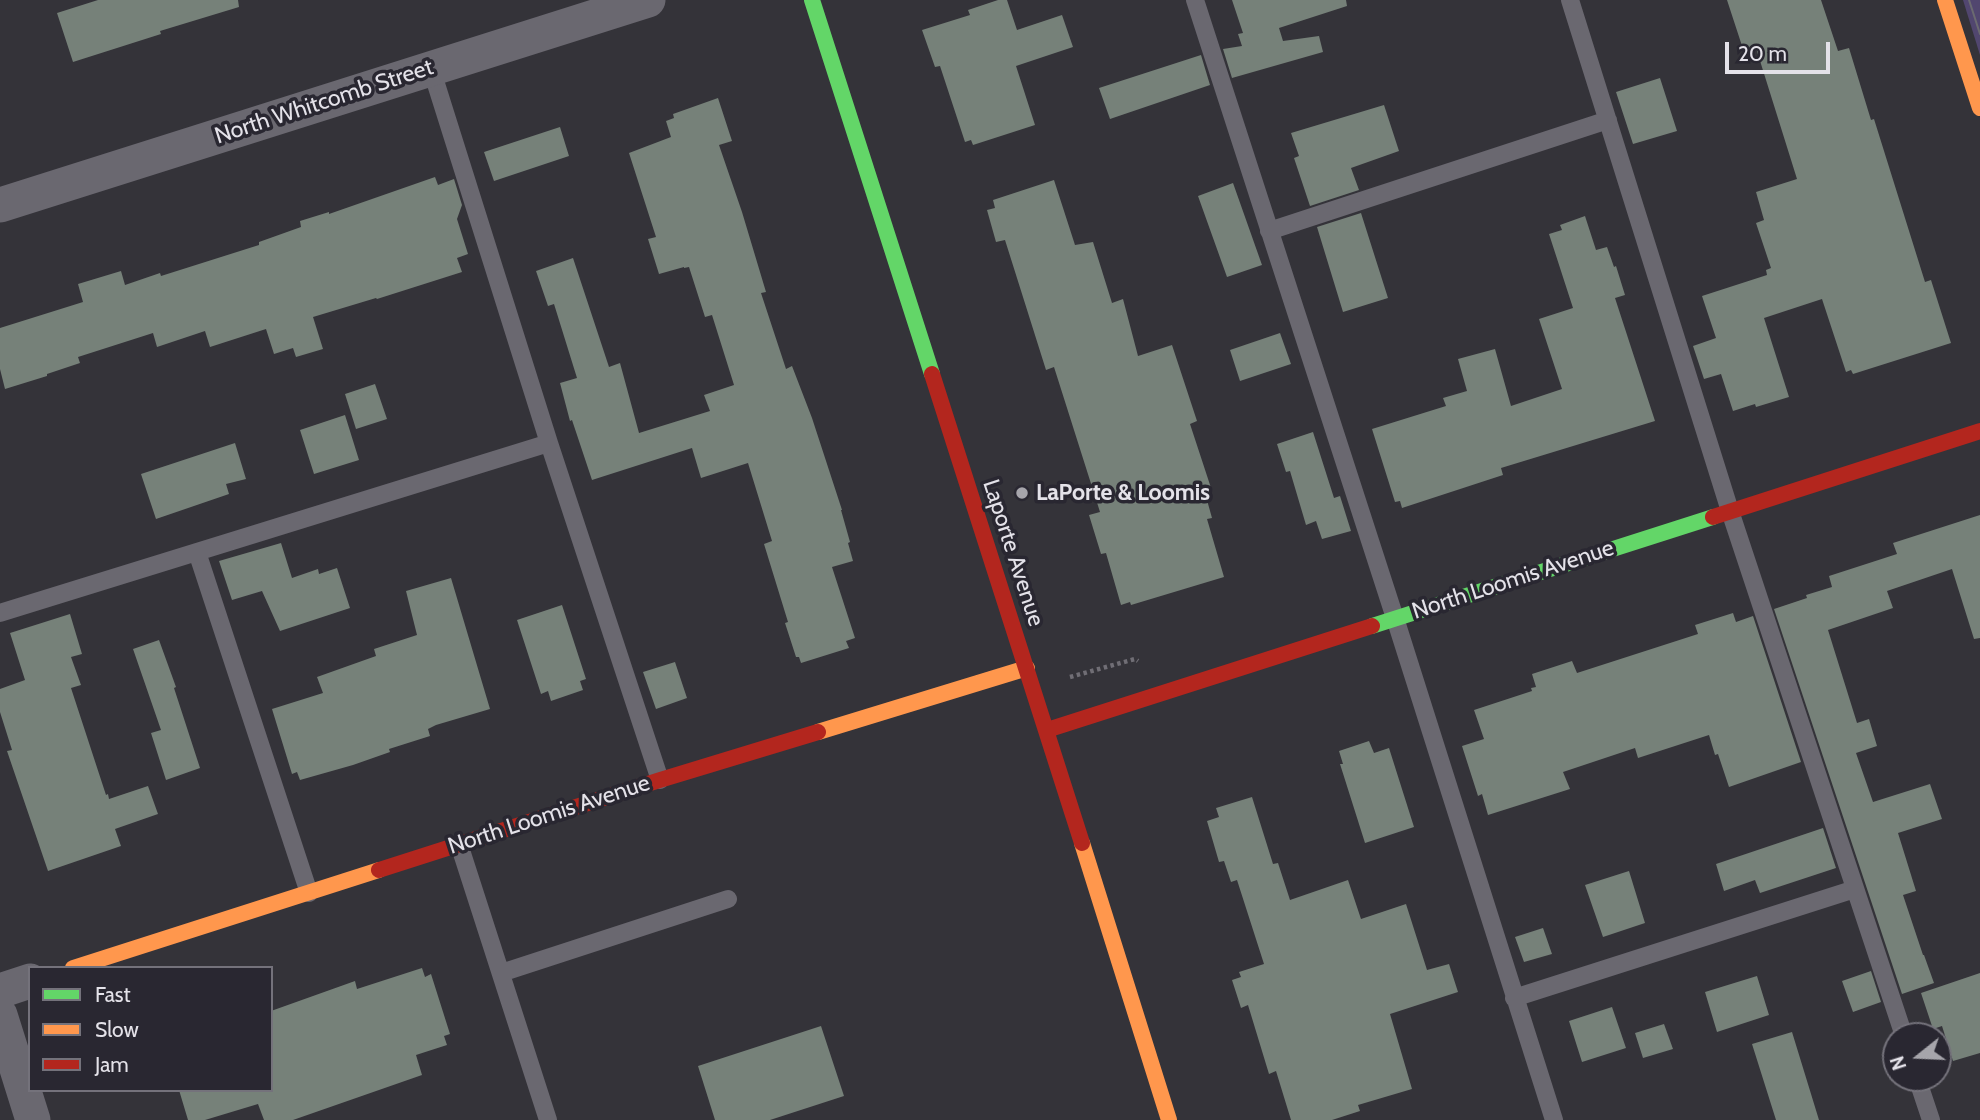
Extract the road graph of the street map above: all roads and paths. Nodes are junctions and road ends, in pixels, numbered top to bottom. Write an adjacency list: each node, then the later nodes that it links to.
1 (648, 0): 6 (street, North Whitcomb Street)
2 (812, 0): 17 (street, Laporte Avenue)
3 (1195, 0): 10 (lane)
4 (1570, 0): 8 (lane)
5 (1945, 0): 7 (street)
6 (431, 68): 9 (street, North Whitcomb Street); 12 (lane)
7 (1980, 108)
8 (1608, 120): 10 (lane); 13 (lane)
9 (0, 205)
10 (1269, 231): 16 (lane)
11 (1980, 431): 13 (street, North Loomis Avenue)
12 (550, 443): 14 (lane); 19 (lane)
13 (1730, 511): 16 (street, North Loomis Avenue); 21 (lane)
14 (197, 552): 15 (lane); 22 (lane)
15 (0, 613)
16 (1395, 618): 18 (street, North Loomis Avenue); 28 (lane)
17 (1027, 668): 18 (street, Laporte Avenue); 19 (street, North Loomis Avenue)
18 (1047, 730): 34 (street, Laporte Avenue)
19 (660, 780): 20 (street, North Loomis Avenue)
20 (459, 844): 22 (street, North Loomis Avenue); 25 (lane)
21 (1855, 889): 28 (lane); 30 (lane)
22 (309, 893): 24 (street, North Loomis Avenue)
23 (728, 899): 25 (lane)
24 (79, 966)
25 (501, 973): 33 (lane)
26 (28, 982): 27 (street)
27 (0, 991)
28 (1514, 998): 35 (lane)
29 (0, 1015): 32 (street)
30 (1898, 1022)
31 (1922, 1092): 36 (lane)
32 (33, 1120)
33 (548, 1120)
34 (1170, 1120)
35 (1554, 1120)
36 (1931, 1120)

